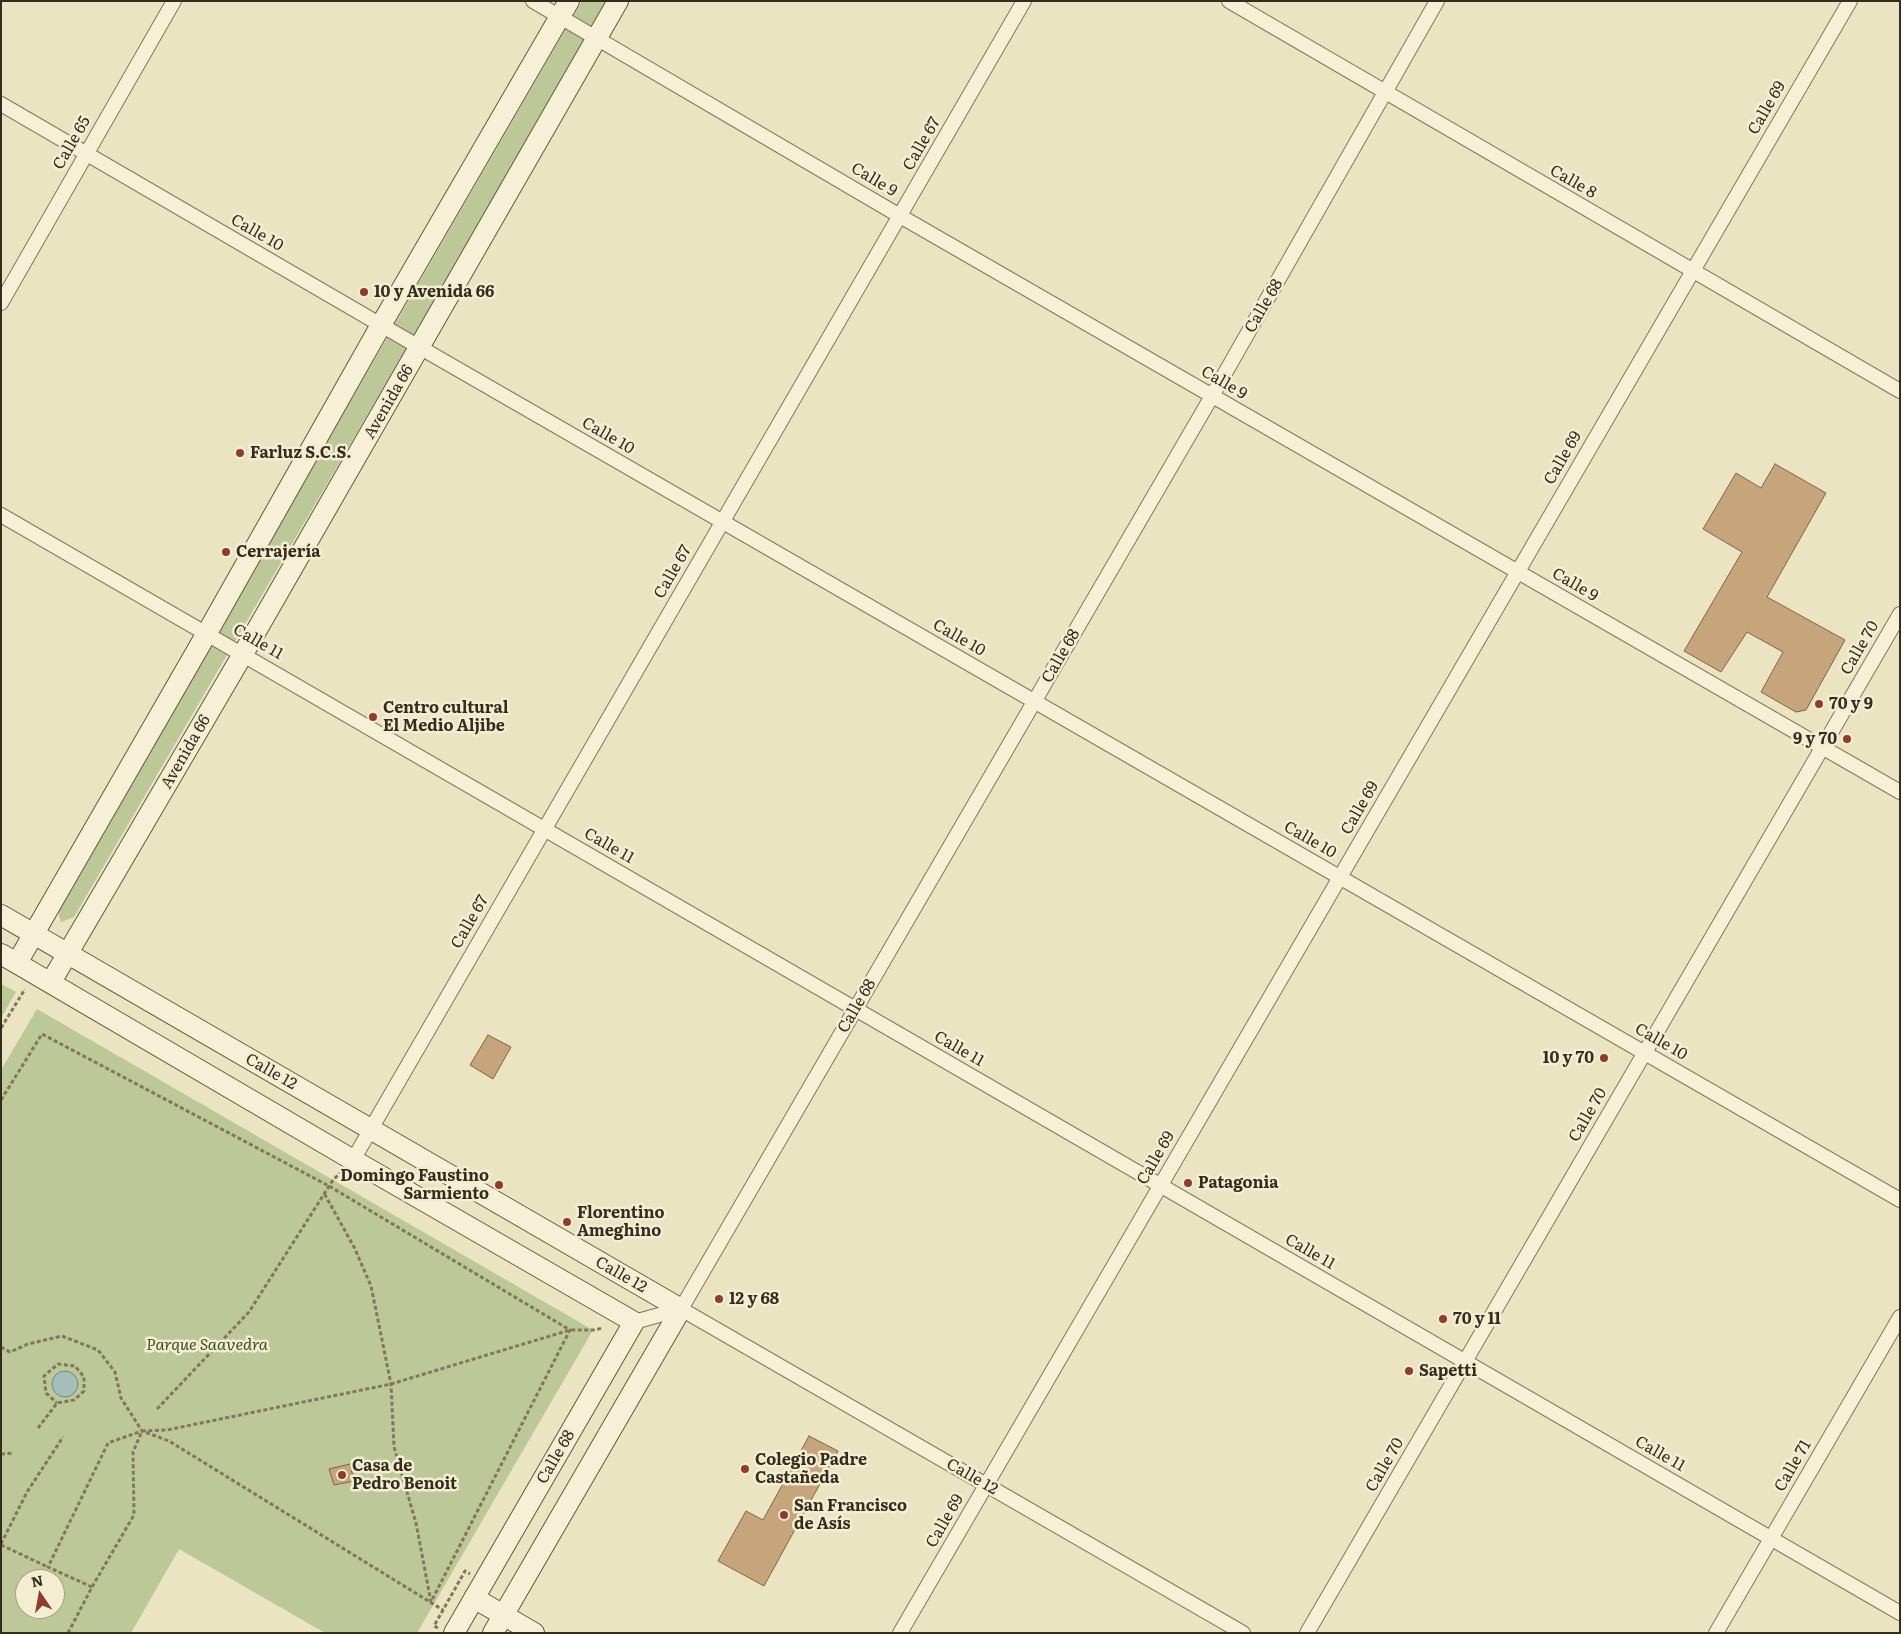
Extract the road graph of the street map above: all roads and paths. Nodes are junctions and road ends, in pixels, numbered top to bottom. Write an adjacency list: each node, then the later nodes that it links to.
1 (174, 1): 12 (street, Calle 65)
2 (533, 1): 8 (street, Calle 9)
3 (618, 1): 9 (main road, Avenida 66)
4 (1024, 1): 13 (street, Calle 67)
5 (1229, 1): 10 (street, Calle 8)
6 (1437, 1): 10 (street, Calle 68)
7 (1850, 1): 14 (street, Calle 69)
8 (564, 9): 9 (street, Calle 9); 16 (main road)
9 (597, 38): 13 (street, Calle 9); 17 (main road, Avenida 66)
10 (1385, 92): 14 (street, Calle 8); 19 (street, Calle 68)
11 (1, 104): 12 (street, Calle 10)
12 (87, 154): 15 (street, Calle 65); 16 (street, Calle 10)
13 (900, 216): 19 (street, Calle 9); 21 (street, Calle 67)
14 (1692, 271): 18 (street, Calle 8); 22 (street, Calle 69)
15 (1, 303)
16 (381, 325): 17 (street, Calle 10); 24 (main road)
17 (420, 348): 21 (street, Calle 10); 25 (main road, Avenida 66)
18 (1900, 391)
19 (1212, 396): 22 (street, Calle 9); 26 (street, Calle 68)
20 (1, 515): 24 (street, Calle 11)
21 (722, 522): 26 (street, Calle 10); 29 (street, Calle 67)
22 (1518, 572): 27 (street, Calle 9); 30 (street, Calle 69)
23 (1900, 614): 27 (street, Calle 70)
24 (207, 633): 25 (street, Calle 11); 32 (main road)
25 (244, 654): 29 (street, Calle 11); 33 (main road, Avenida 66)
26 (1034, 702): 30 (street, Calle 10); 37 (street, Calle 68)
27 (1822, 747): 28 (street, Calle 9); 39 (street, Calle 70)
28 (1900, 792)
29 (544, 829): 37 (street, Calle 11); 41 (street, Calle 67)
30 (1340, 878): 39 (street, Calle 10); 44 (street, Calle 69)
31 (1, 915): 32 (main road, Calle 12)
32 (34, 934): 33 (main road, Calle 12); 34 (main road)
33 (68, 954): 35 (main road, Avenida 66); 41 (main road, Calle 12)
34 (9, 958): 35 (main road)
35 (51, 982): 42 (main road)
36 (26, 986): 38 (path)
37 (856, 1009): 44 (street, Calle 11); 47 (street, Calle 68)
38 (1, 1028)
39 (1644, 1053): 46 (street, Calle 10); 53 (street, Calle 70)
40 (1, 1100): 43 (path)
41 (370, 1130): 42 (street, Calle 67); 47 (main road, Calle 12)
42 (348, 1164): 43 (path); 49 (main road)
43 (329, 1186): 45 (path); 51 (path)
44 (1160, 1186): 53 (street, Calle 11); 62 (street, Calle 69)
45 (324, 1193): 54 (path); 56 (path)
46 (1900, 1200)
47 (681, 1309): 49 (street); 62 (street, Calle 12); 71 (main road, Calle 68)
48 (1900, 1317): 63 (street, Calle 71)
49 (634, 1322): 67 (main road, Calle 68)
50 (603, 1328): 51 (path)
51 (570, 1330): 54 (path); 68 (path)
52 (1, 1347): 58 (path)
53 (1465, 1362): 63 (street, Calle 11); 78 (street, Calle 70)
54 (391, 1384): 58 (path); 68 (path)
55 (57, 1403): 55 (path); 57 (path)
56 (157, 1409)
57 (38, 1428)
58 (142, 1431): 65 (path); 66 (path); 68 (path)
59 (63, 1437): 64 (path)
60 (14, 1453): 61 (path)
61 (1, 1454)
62 (986, 1485): 76 (street, Calle 69); 77 (street, Calle 12)
63 (1771, 1538): 70 (street, Calle 11); 79 (street, Calle 71)
64 (1, 1544): 65 (path)
65 (48, 1567): 66 (path)
66 (92, 1587): 73 (path)
67 (474, 1598): 71 (main road); 72 (main road, Calle 68)
68 (431, 1602): 69 (path)
69 (442, 1610)
70 (1900, 1613)
71 (503, 1615): 74 (main road, Calle 68); 75 (main road)
72 (457, 1631)
73 (68, 1633)
74 (493, 1633)
75 (534, 1633)
76 (900, 1633)
77 (1243, 1633)
78 (1307, 1633)
79 (1716, 1633)

